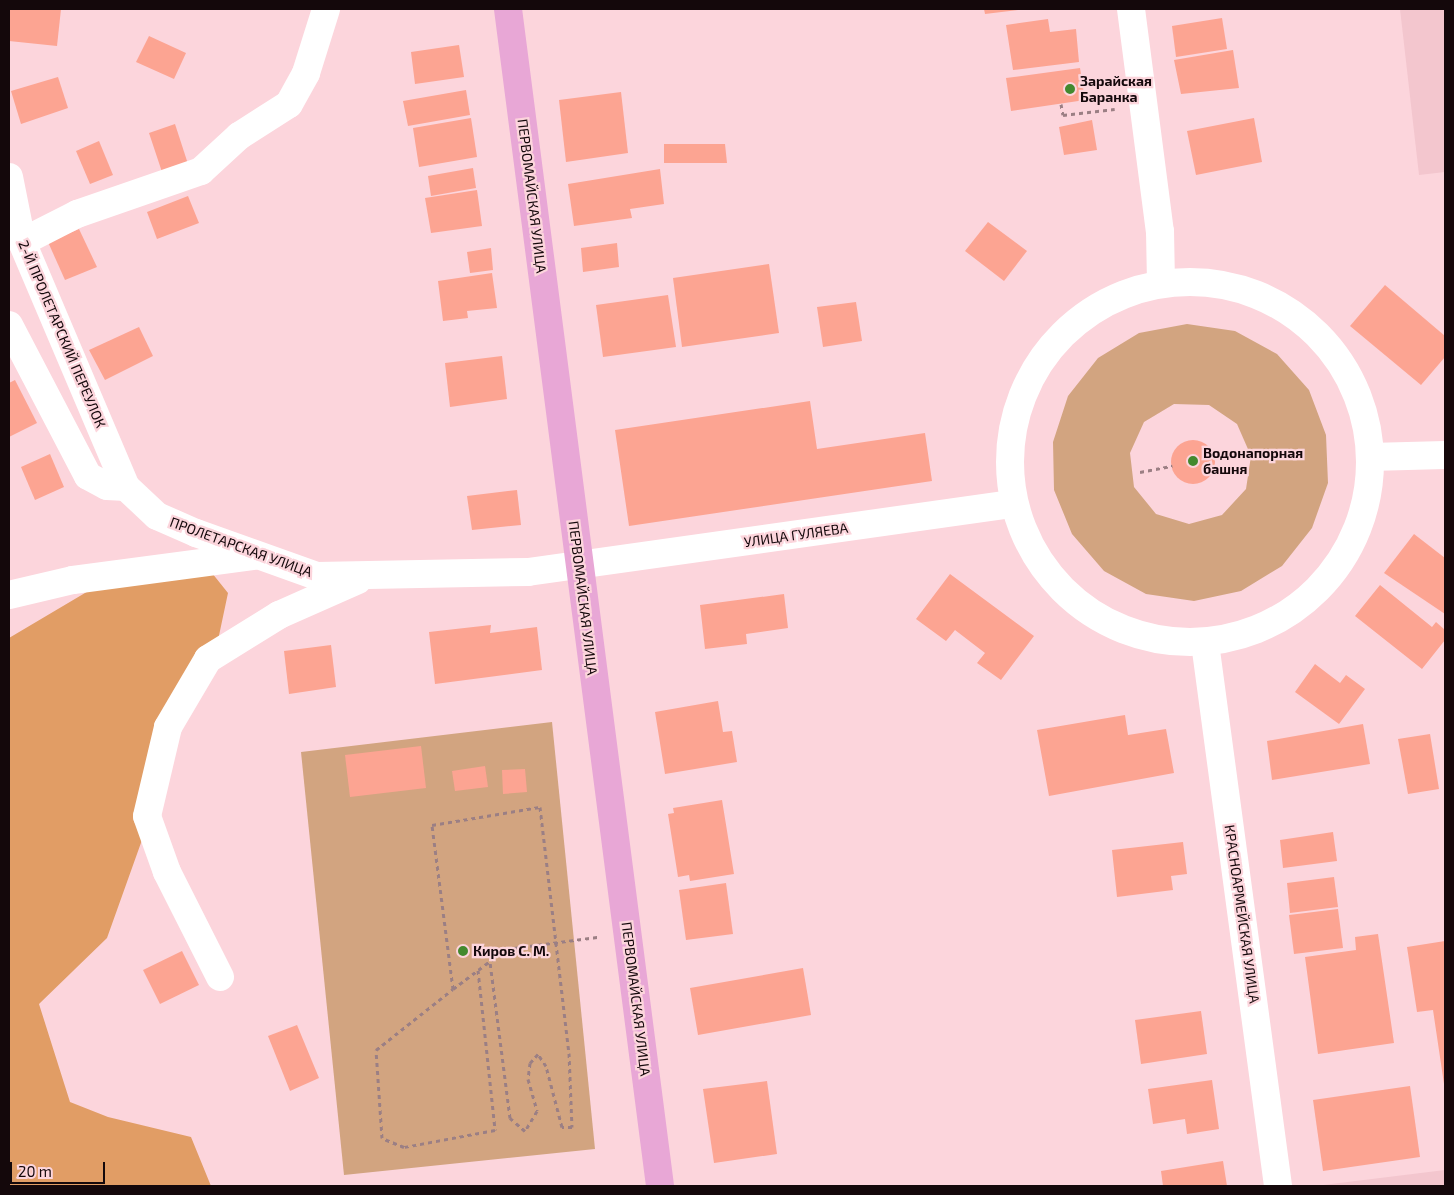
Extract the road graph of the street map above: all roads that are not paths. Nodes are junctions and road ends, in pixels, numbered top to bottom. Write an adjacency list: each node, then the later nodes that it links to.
1 (326, 9): 5 (street)
2 (508, 9): 13 (main road, ПЕРВОМАЙСКАЯ УЛИЦА)
3 (1132, 9): 6 (street)
4 (9, 177): 5 (street, 2-Й ПРОЛЕТАРСКИЙ ПЕРЕУЛОК)
5 (22, 242): 10 (street, 2-Й ПРОЛЕТАРСКИЙ ПЕРЕУЛОК)
6 (1161, 284): 9 (street); 11 (street)
7 (9, 325): 10 (street)
8 (1445, 455): 9 (street)
9 (1370, 457): 16 (street)
10 (126, 487): 12 (street, ПРОЛЕТАРСКАЯ УЛИЦА)
11 (1012, 504): 13 (street, УЛИЦА ГУЛЯЕВА); 16 (street)
12 (262, 555): 14 (street, ПРОЛЕТАРСКАЯ УЛИЦА); 15 (street)
13 (579, 565): 14 (street, ПРОЛЕТАРСКАЯ УЛИЦА); 18 (main road, ПЕРВОМАЙСКАЯ УЛИЦА)
14 (371, 574): 17 (street)
15 (9, 595)
16 (1205, 642): 19 (street, КРАСНОАРМЕЙСКАЯ УЛИЦА)
17 (220, 977)
18 (660, 1186)
19 (1278, 1186)

